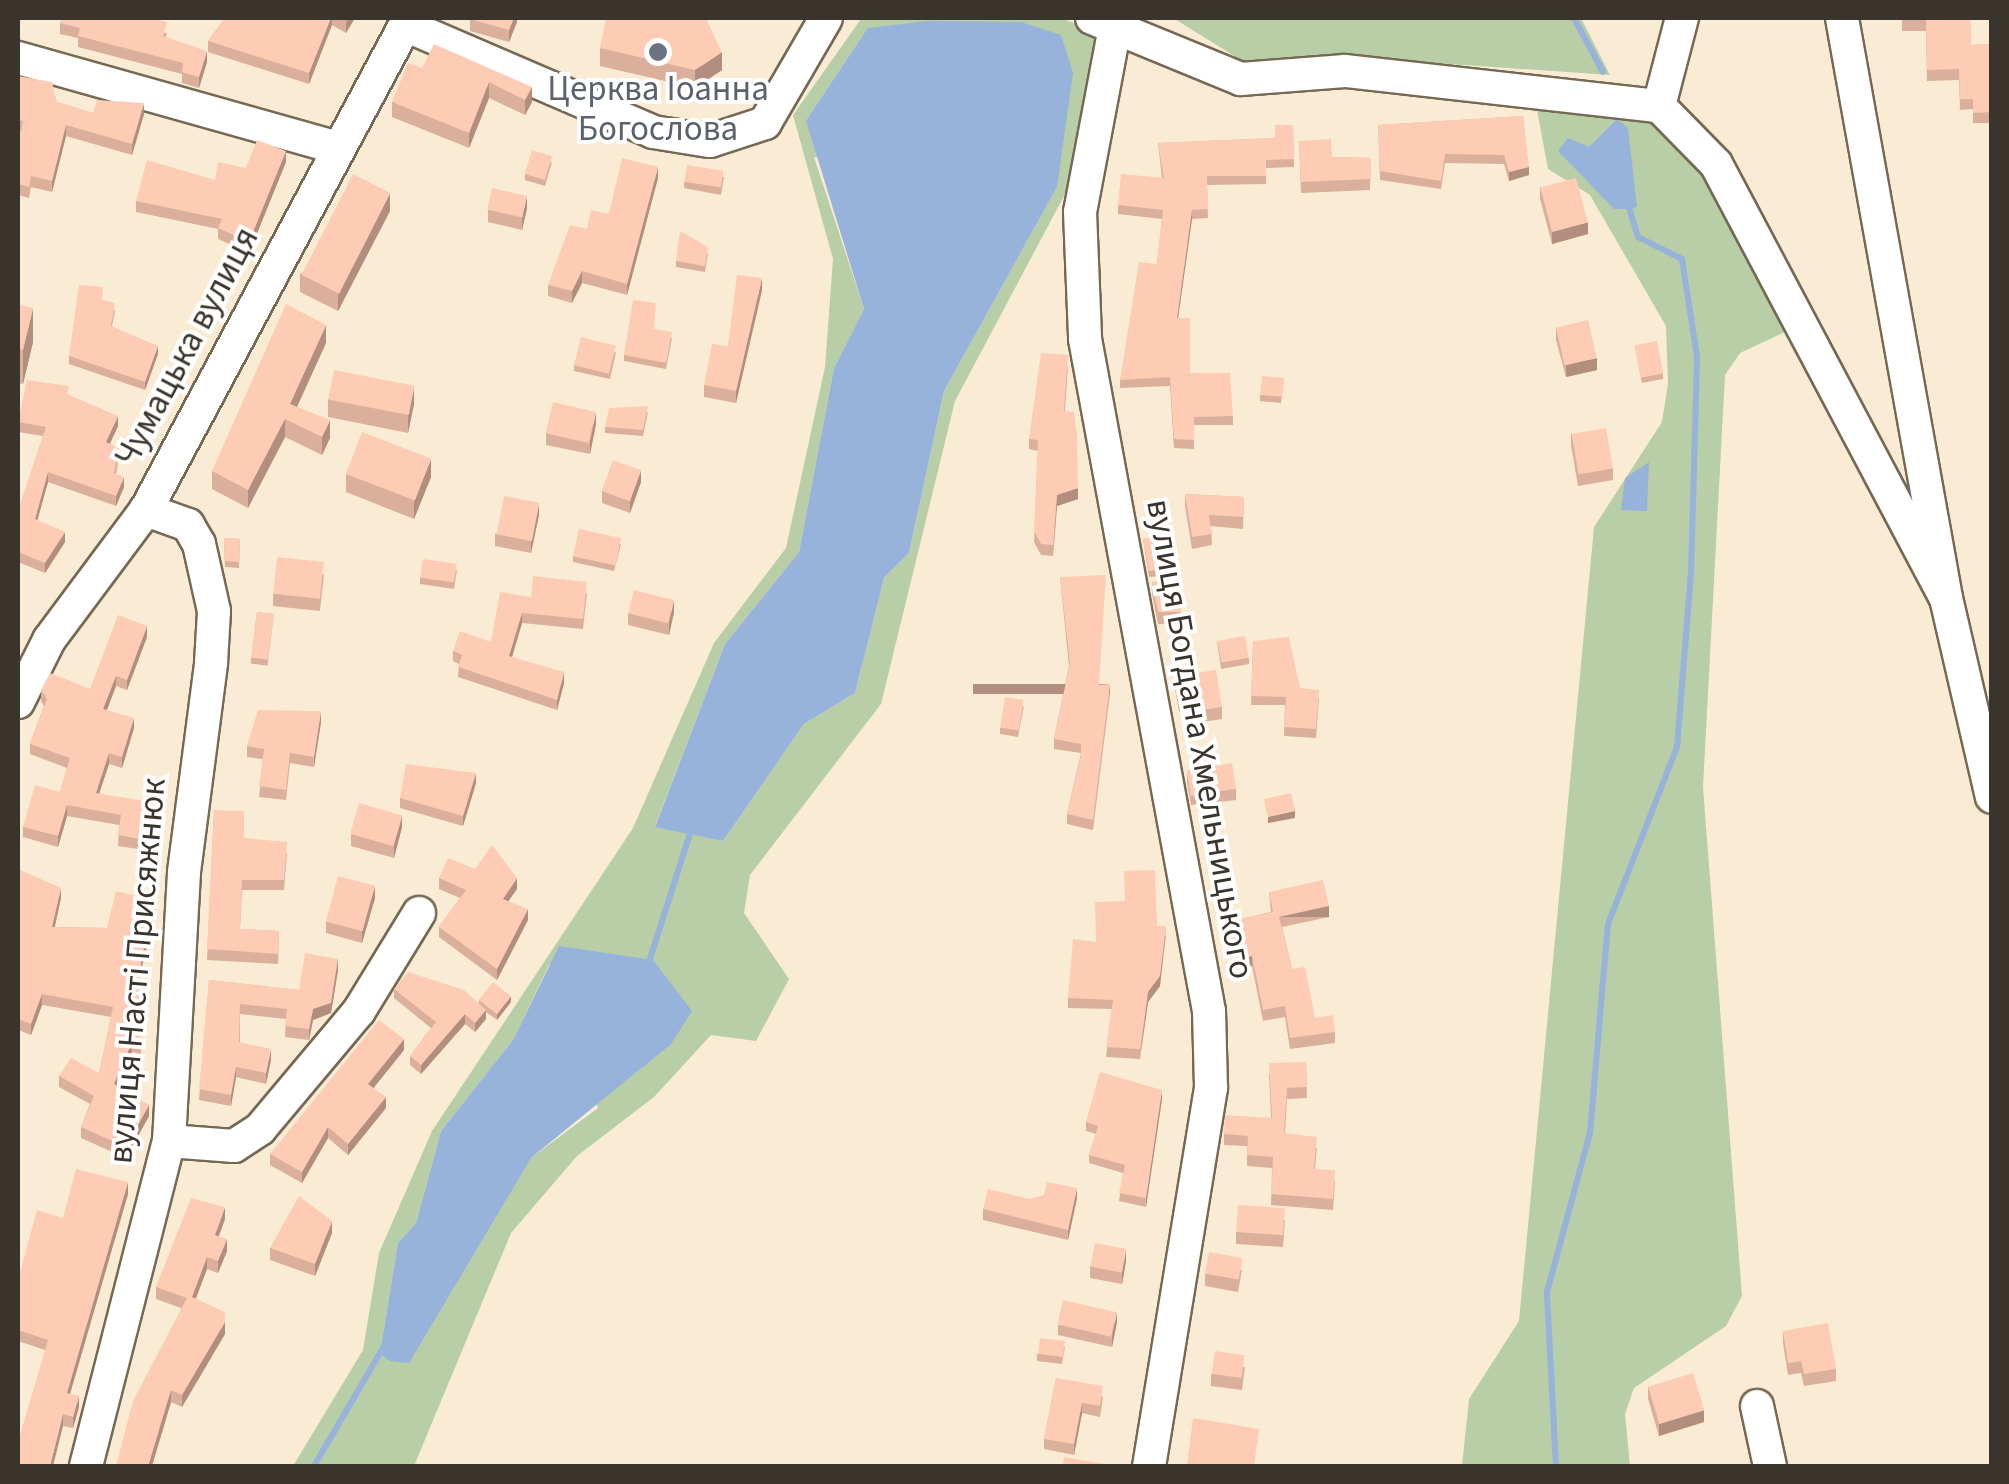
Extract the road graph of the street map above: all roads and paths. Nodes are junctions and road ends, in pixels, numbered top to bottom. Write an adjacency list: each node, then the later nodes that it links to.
1 (826, 18): 4 (street)
2 (1682, 18): 7 (street)
3 (1842, 18): 10 (street)
4 (407, 21): 8 (street, Чумацька вулиця)
5 (1103, 22): 7 (street); 17 (street, вулиця Богдана Хмельницького)
6 (18, 58): 8 (street)
7 (1659, 106): 10 (street)
8 (334, 147): 9 (street, Чумацька вулиця)
9 (146, 510): 11 (street, Чумацька вулиця); 14 (street, вулиця Насті Присяжнюк)
10 (1946, 598): 12 (street)
11 (18, 702)
12 (1992, 797)
13 (419, 914): 14 (street)
14 (169, 1141): 16 (street, вулиця Насті Присяжнюк)
15 (1757, 1406): 18 (street)
16 (86, 1466)
17 (1149, 1466)
18 (1770, 1466)

